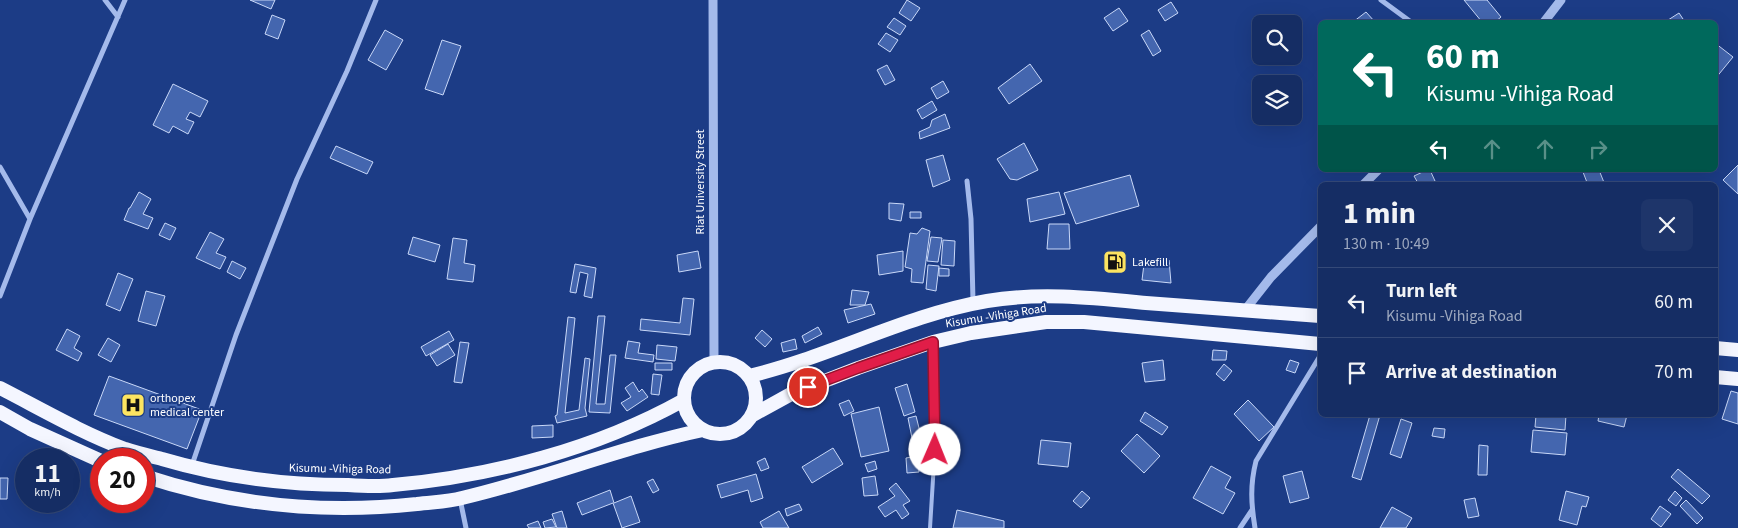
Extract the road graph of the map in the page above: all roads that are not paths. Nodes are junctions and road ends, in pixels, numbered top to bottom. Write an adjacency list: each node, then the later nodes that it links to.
1 (105, 0): 7 (street)
2 (125, 0): 7 (street)
3 (376, 0): 35 (street)
4 (713, 0): 25 (street, Riat University Street)
5 (1381, 0): 8 (street)
6 (1557, 1): 9 (street)
7 (118, 17): 14 (street)
8 (1408, 20)
9 (1545, 20)
10 (0, 167): 14 (street)
11 (1376, 172): 13 (street)
12 (967, 181): 17 (street)
13 (1366, 182)
14 (30, 219): 16 (street)
15 (1318, 228): 18 (street)
16 (0, 296)
17 (974, 304): 18 (highway, Kisumu -Vihiga Road); 26 (highway, Kisumu -Vihiga Road)
18 (1244, 310): 19 (highway, Kisumu -Vihiga Road)
19 (1318, 316)
20 (933, 342): 21 (highway, Kisumu -Vihiga Road); 32 (highway, Kisumu -Vihiga Road); 40 (lane)
21 (1318, 344)
22 (1718, 348): 23 (highway)
23 (1738, 350)
24 (1318, 359): 38 (street)
25 (714, 363): 26 (highway); 30 (highway)
26 (749, 376): 32 (highway)
27 (1718, 377): 28 (highway)
28 (1738, 379)
29 (0, 388): 35 (highway, Kisumu -Vihiga Road)
30 (684, 400): 33 (highway); 35 (highway, Kisumu -Vihiga Road)
31 (0, 412): 34 (highway)
32 (751, 416): 33 (highway)
33 (703, 430): 37 (highway)
34 (90, 456)
35 (191, 468)
36 (155, 479): 37 (highway)
37 (460, 499): 39 (street)
38 (1252, 510): 41 (street); 42 (street)
39 (466, 528)
40 (930, 528)
41 (1240, 528)
42 (1255, 528)

